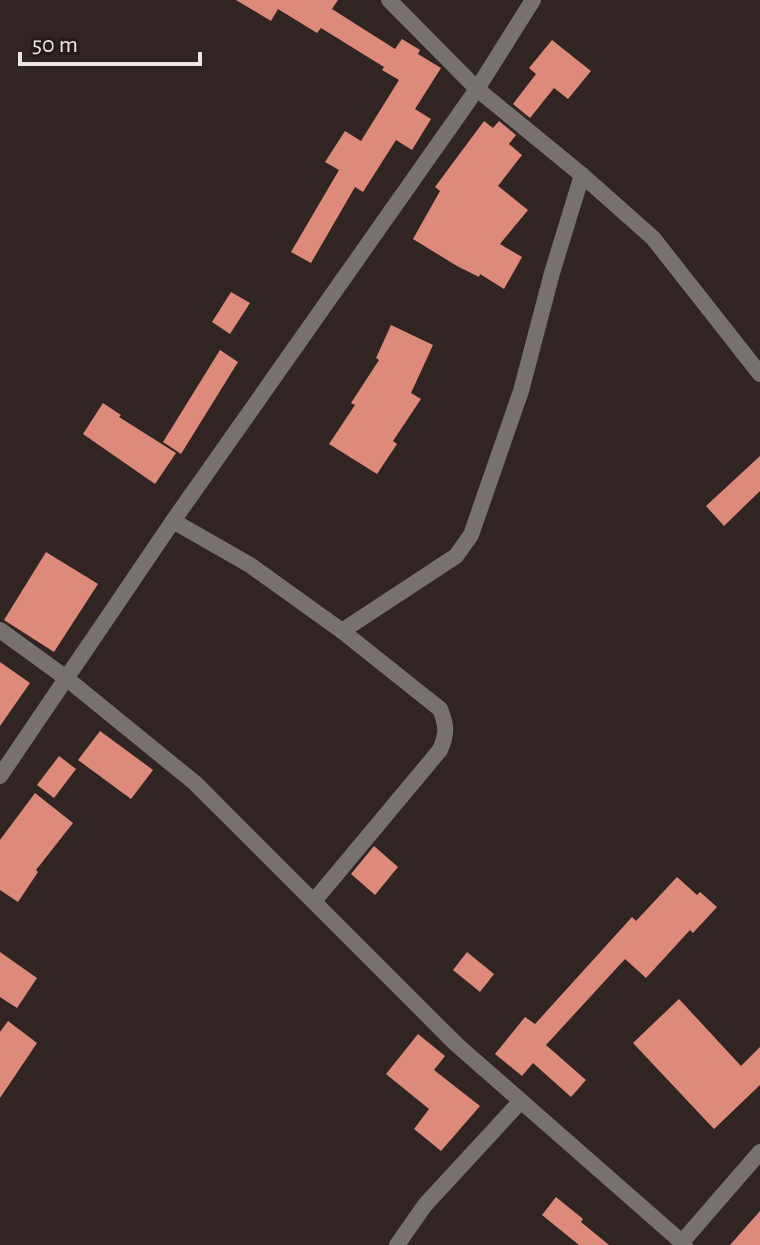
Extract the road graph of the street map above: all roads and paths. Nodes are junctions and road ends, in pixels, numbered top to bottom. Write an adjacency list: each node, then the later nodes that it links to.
1 (389, 0): 3 (street)
2 (533, 0): 3 (street)
3 (477, 89): 4 (street); 6 (street)
4 (582, 175): 5 (street); 8 (street)
5 (760, 374)
6 (173, 521): 8 (street); 9 (street)
7 (0, 630): 9 (street)
8 (342, 631): 11 (street)
9 (66, 678): 10 (street); 11 (street)
10 (0, 776)
11 (314, 901): 12 (street)
12 (520, 1102): 14 (street); 15 (street)
13 (760, 1152): 14 (street)
14 (684, 1243)
15 (397, 1245)

